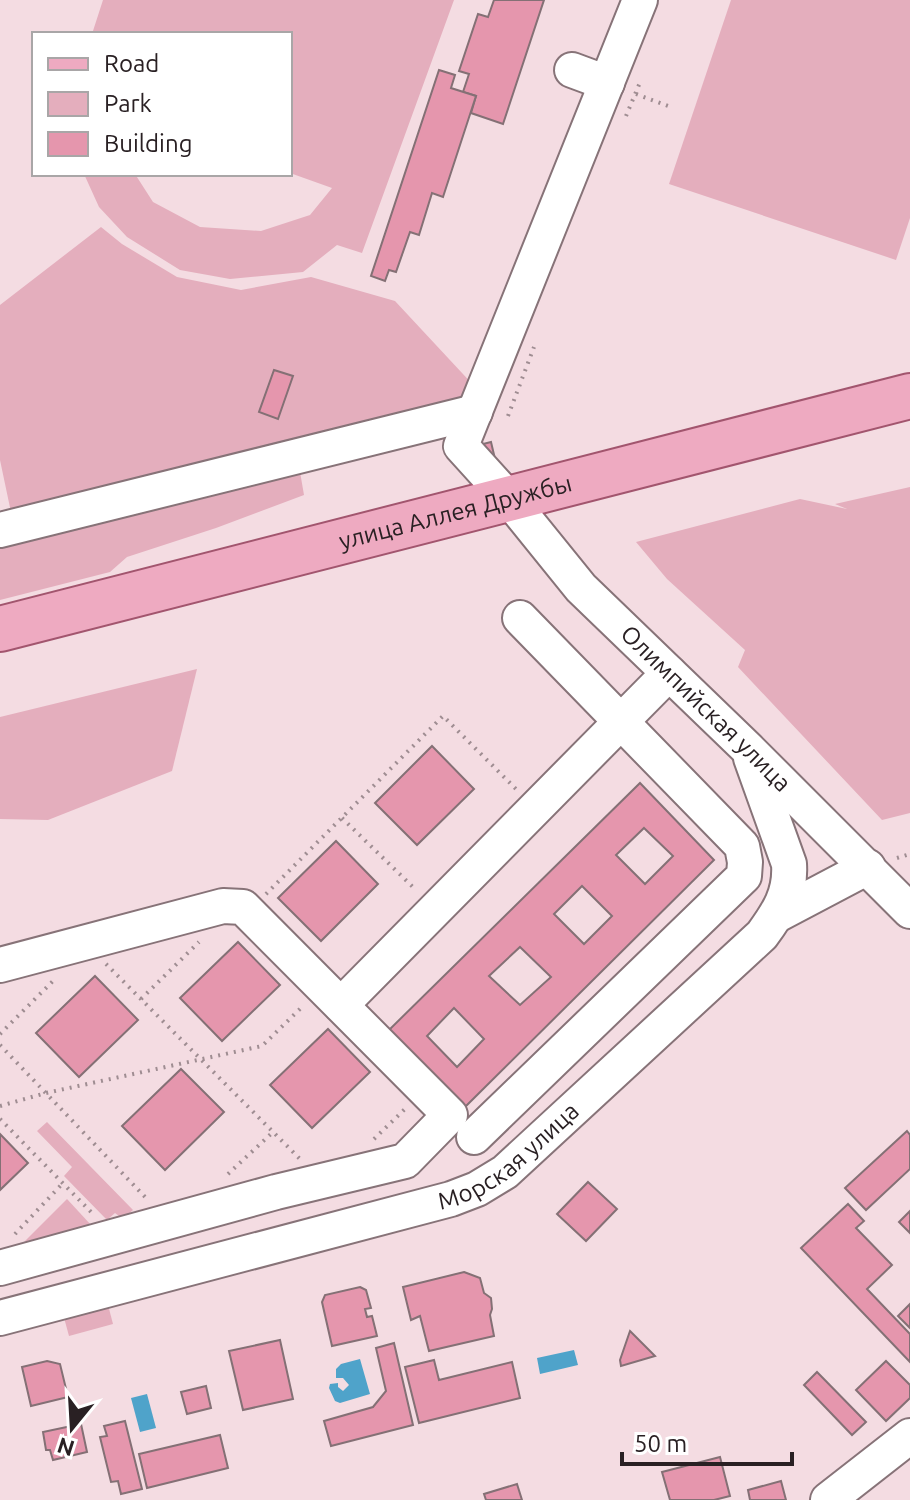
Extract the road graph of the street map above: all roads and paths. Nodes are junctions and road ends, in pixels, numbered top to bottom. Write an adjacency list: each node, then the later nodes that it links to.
1 (640, 0): 3 (street)
2 (572, 70): 3 (street)
3 (607, 83): 4 (path); 6 (street)
4 (668, 106)
5 (910, 396): 7 (main road, улица Аллея Дружбы)
6 (475, 412): 7 (street, Олимпийская улица); 8 (street)
7 (509, 499): 10 (main road, улица Аллея Дружбы); 11 (street, Олимпийская улица)
8 (0, 530)
9 (520, 618): 12 (street)
10 (0, 629)
11 (669, 673): 12 (street); 13 (street, Олимпийская улица)
12 (622, 723): 26 (street); 31 (street)
13 (748, 749): 16 (street, Олимпийская улица); 20 (street, Морская улица)
14 (518, 791): 15 (path)
15 (342, 817): 17 (path); 19 (path)
16 (868, 867): 18 (street, Олимпийская улица); 20 (street)
17 (418, 891)
18 (910, 911)
19 (248, 912): 23 (street); 26 (street)
20 (777, 915): 35 (street, Морская улица)
21 (203, 938): 25 (path)
22 (99, 957): 25 (path)
23 (0, 965)
24 (55, 979): 27 (path)
25 (141, 999): 32 (path)
26 (341, 1005): 31 (street)
27 (0, 1034)
28 (0, 1045): 38 (path)
29 (412, 1102): 33 (path)
30 (0, 1119): 37 (path)
31 (462, 1126): 35 (street); 40 (street)
32 (273, 1132): 34 (path); 36 (path)
33 (367, 1146)
34 (306, 1165)
35 (505, 1172): 41 (street, Морская улица)
36 (220, 1182)
37 (63, 1183): 39 (path); 40 (path)
38 (154, 1206)
39 (100, 1222)
40 (5, 1253)
41 (0, 1318)
42 (910, 1436): 43 (street)
43 (828, 1500)

